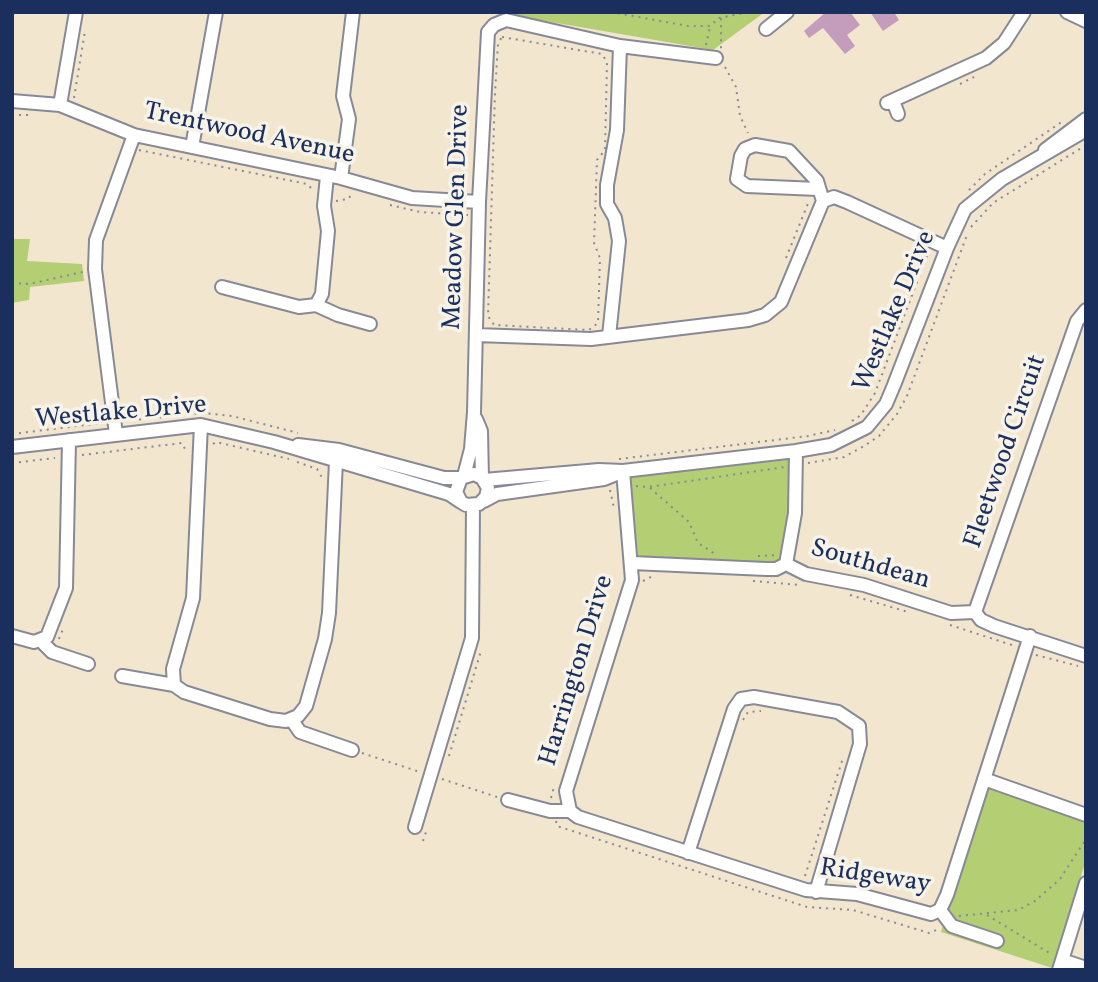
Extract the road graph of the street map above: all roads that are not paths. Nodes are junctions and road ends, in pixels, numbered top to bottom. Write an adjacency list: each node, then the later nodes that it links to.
1 (76, 12): 12 (street)
2 (216, 12): 17 (street)
3 (353, 12): 20 (street)
4 (787, 12): 8 (street)
5 (1024, 12): 13 (street)
6 (1067, 12): 7 (street)
7 (1086, 20)
8 (766, 29)
9 (620, 46): 10 (street); 22 (street, Meadow Glen Drive); 28 (street)
10 (716, 56)
11 (12, 102): 12 (street, Trentwood Avenue)
12 (66, 107): 16 (street, Trentwood Avenue)
13 (898, 114)
14 (1086, 119): 18 (street, Westlake Drive)
15 (1086, 130): 18 (street, Westlake Drive)
16 (132, 141): 17 (street, Trentwood Avenue); 32 (street)
17 (192, 147): 19 (street, Trentwood Avenue)
18 (1029, 164): 23 (street, Westlake Drive)
19 (327, 176): 20 (street, Trentwood Avenue); 25 (street)
20 (341, 178): 22 (street, Trentwood Avenue)
21 (820, 194): 21 (street); 23 (street); 28 (street)
22 (479, 202): 29 (street, Meadow Glen Drive)
23 (941, 245): 36 (street, Westlake Drive)
24 (222, 287): 25 (street)
25 (316, 305): 27 (street)
26 (1086, 310): 44 (street, Fleetwood Circuit)
27 (370, 324)
28 (609, 331): 29 (street)
29 (476, 335): 30 (street, Meadow Glen Drive)
30 (474, 412): 39 (street, Meadow Glen Drive); 40 (street, Meadow Glen Drive)
31 (201, 425): 32 (street, Westlake Drive); 34 (street, Westlake Drive); 51 (street)
32 (115, 428): 33 (street, Westlake Drive)
33 (69, 440): 35 (street, Westlake Drive); 47 (street)
34 (274, 442): 37 (street, Westlake Drive); 39 (street, Westlake Drive)
35 (12, 447)
36 (796, 451): 38 (street, Westlake Drive); 42 (street)
37 (336, 461): 41 (street, Westlake Drive); 52 (street)
38 (622, 471): 40 (street, Westlake Drive); 41 (street, Westlake Drive); 43 (street, Harrington Drive)
39 (463, 477): 40 (street); 41 (street)
40 (483, 479): 41 (street)
41 (472, 503): 58 (street)
42 (783, 559): 43 (street, Southdean); 44 (street, Southdean)
43 (632, 563): 56 (street, Harrington Drive)
44 (975, 612): 46 (street, Southdean)
45 (12, 636): 47 (street)
46 (1030, 636): 48 (street, Southdean); 54 (street, Ridgeway)
47 (41, 640): 49 (street)
48 (1086, 656)
49 (88, 664)
50 (122, 676): 51 (street)
51 (174, 685): 52 (street)
52 (291, 719): 53 (street)
53 (352, 750)
54 (984, 779): 57 (street); 62 (street, Ridgeway)
55 (508, 800): 56 (street, Ridgeway)
56 (568, 806): 59 (street, Ridgeway)
57 (1086, 816)
58 (415, 827)
59 (694, 855): 61 (street, Ridgeway); 61 (street)
60 (1086, 883): 64 (street)
61 (816, 892): 62 (street, Ridgeway)
62 (943, 914): 63 (street)
63 (997, 941)
64 (1060, 965): 65 (street)
65 (1086, 968)

